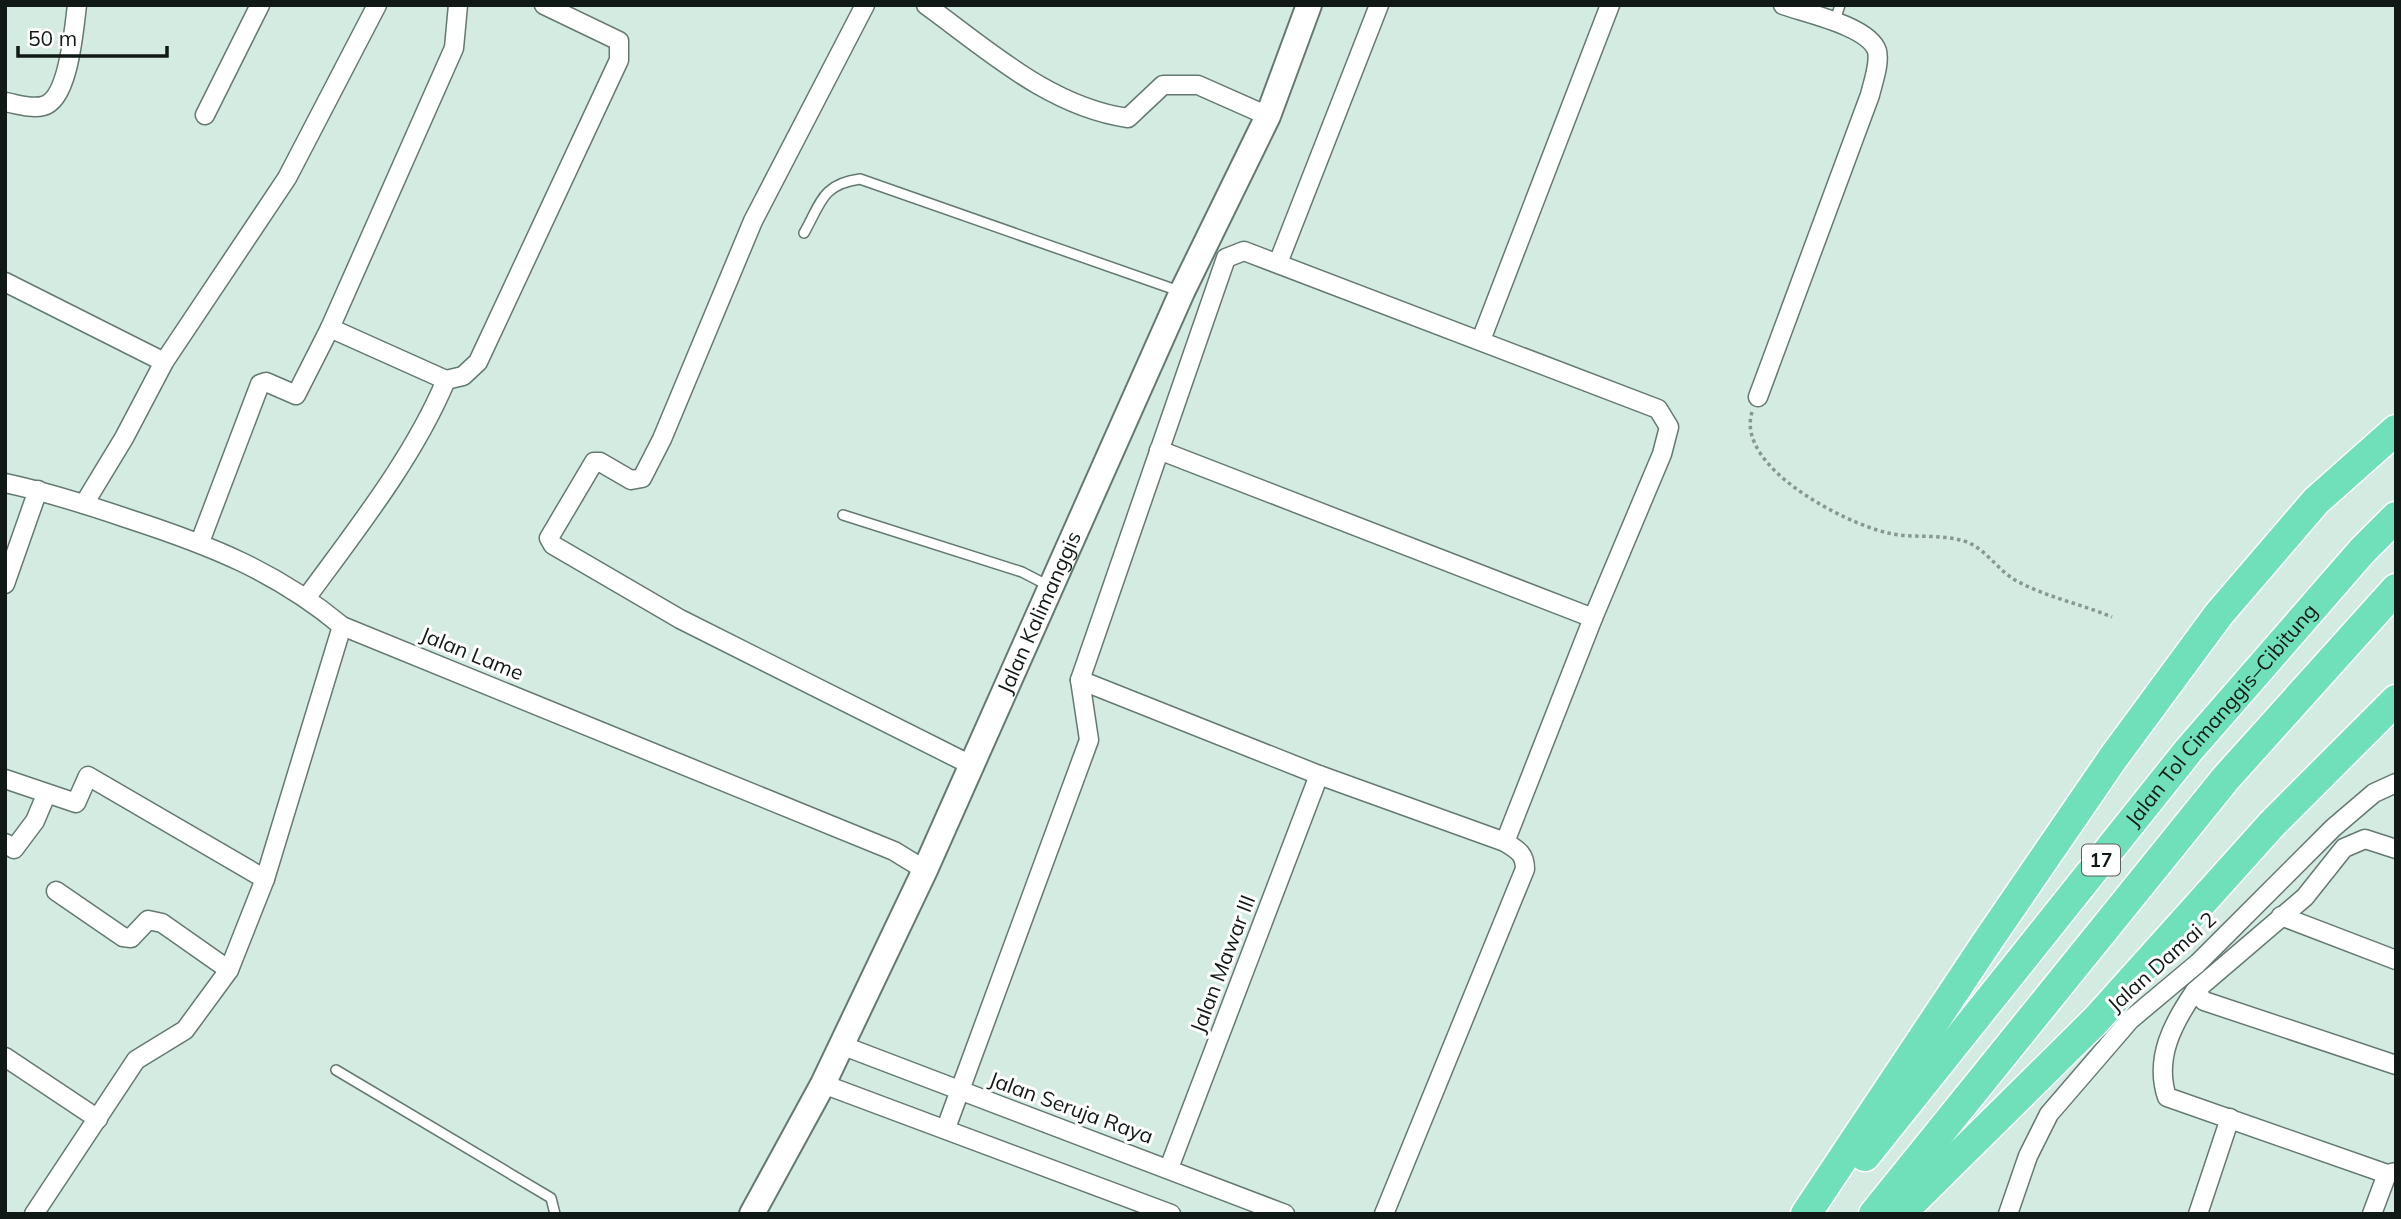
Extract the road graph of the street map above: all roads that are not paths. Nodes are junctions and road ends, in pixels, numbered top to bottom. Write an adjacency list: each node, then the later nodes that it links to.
1 (77, 5): 13 (street)
2 (260, 5): 14 (street)
3 (377, 5): 22 (street)
4 (458, 5): 20 (street)
5 (544, 5): 23 (street)
6 (865, 5): 41 (street)
7 (926, 5): 15 (street)
8 (1309, 5): 15 (main road, Jalan Kalimanggis)
9 (1379, 5): 17 (street)
10 (1610, 5): 21 (street)
11 (1788, 6): 12 (street)
12 (1837, 13): 24 (street)
13 (5, 102)
14 (205, 115)
15 (1268, 116): 19 (main road, Jalan Kalimanggis)
16 (804, 233): 19 (lane)
17 (1278, 264): 21 (street); 26 (street)
18 (5, 282): 22 (street)
19 (1182, 292): 34 (main road, Jalan Kalimanggis)
20 (330, 328): 23 (street); 32 (street)
21 (1481, 340): 37 (street)
22 (164, 362): 29 (street)
23 (446, 380): 36 (street)
24 (1758, 397)
25 (2396, 430): 74 (highway)
26 (1159, 450): 37 (street); 39 (street)
27 (5, 483): 28 (street, Jalan Lame)
28 (38, 490): 29 (street, Jalan Lame); 33 (street)
29 (84, 504): 32 (street, Jalan Lame)
30 (842, 514): 34 (lane)
31 (2396, 517): 75 (highway, Jalan Tol Cimanggis–Cibitung / 17)
32 (200, 542): 36 (street, Jalan Lame)
33 (5, 584)
34 (1051, 586): 41 (main road, Jalan Kalimanggis)
35 (2396, 589): 76 (highway, Jalan Tol Cimanggis–Cibitung / 17)
36 (307, 597): 38 (street, Jalan Lame)
37 (1593, 618): 46 (street)
38 (342, 626): 49 (street, Jalan Lame); 50 (street)
39 (1080, 680): 42 (street); 61 (street)
40 (2396, 700): 77 (highway)
41 (971, 765): 49 (main road, Jalan Kalimanggis)
42 (1319, 775): 46 (street); 65 (street, Jalan Mawar III)
43 (5, 779): 45 (street)
44 (2396, 783): 78 (street, Jalan Damai 2)
45 (46, 795): 48 (street); 50 (street)
46 (1505, 842): 73 (street)
47 (2396, 849): 52 (street)
48 (8, 852)
49 (926, 870): 56 (main road, Jalan Kalimanggis)
50 (265, 879): 54 (street)
51 (56, 891): 54 (street)
52 (2281, 916): 53 (street); 55 (street)
53 (2396, 960)
54 (229, 970): 63 (street)
55 (2195, 991): 58 (street); 62 (street)
56 (841, 1045): 60 (main road, Jalan Kalimanggis); 61 (street, Jalan Seruja Raya)
57 (5, 1057): 63 (street)
58 (2395, 1063)
59 (337, 1070): 69 (lane)
60 (822, 1084): 64 (street); 70 (main road, Jalan Kalimanggis)
61 (961, 1091): 64 (street); 65 (street, Jalan Seruja Raya)
62 (2230, 1118): 66 (street); 67 (street)
63 (98, 1119): 68 (street)
64 (946, 1128): 71 (street)
65 (1169, 1168): 72 (street, Jalan Seruja Raya)
66 (2391, 1173): 79 (street)
67 (2202, 1213)
68 (34, 1214)
69 (555, 1214)
70 (751, 1214)
71 (1171, 1214)
72 (1285, 1214)
73 (1384, 1214)
74 (1806, 1214)
75 (1819, 1214)
76 (1874, 1214)
77 (1900, 1214)
78 (2008, 1214)
79 (2372, 1214)

